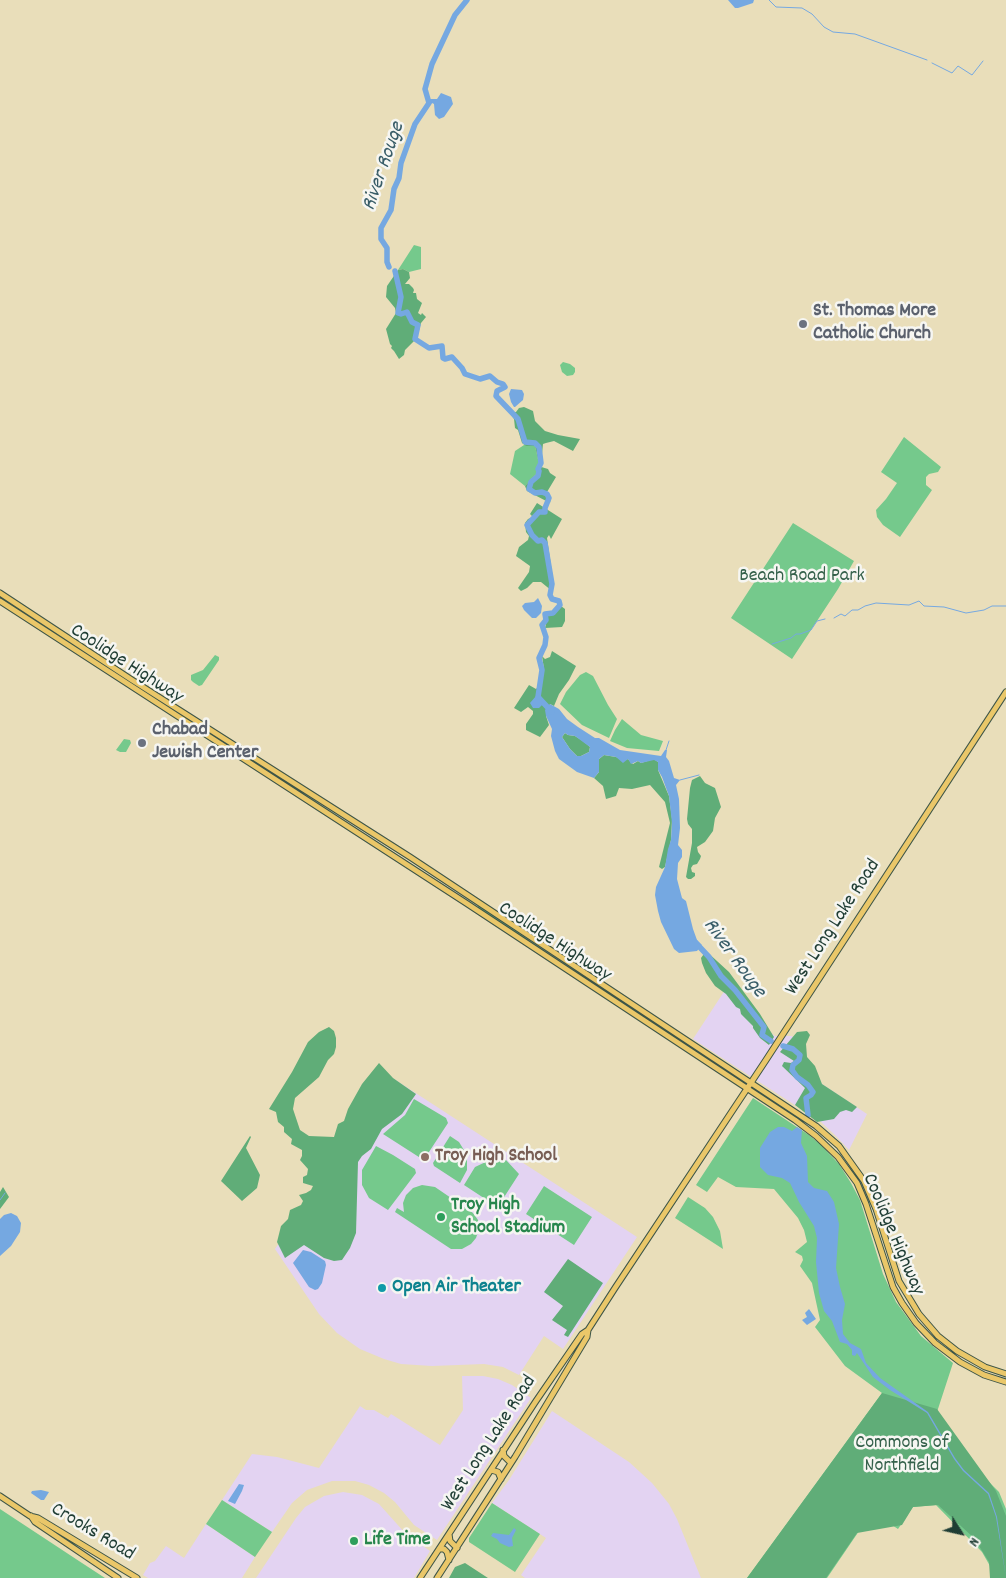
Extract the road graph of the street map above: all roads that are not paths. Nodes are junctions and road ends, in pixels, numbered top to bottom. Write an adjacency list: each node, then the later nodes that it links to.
1 (0, 593): 4 (main road, Coolidge Highway)
2 (0, 601): 5 (main road, Coolidge Highway)
3 (1006, 692): 18 (main road, West Long Lake Road)
4 (185, 714): 5 (main road); 6 (main road, Coolidge Highway)
5 (179, 718): 7 (main road, Coolidge Highway)
6 (227, 740): 7 (main road); 8 (main road, Coolidge Highway)
7 (221, 744): 9 (main road, Coolidge Highway)
8 (260, 761): 9 (main road); 10 (main road, Coolidge Highway)
9 (255, 767): 11 (main road, Coolidge Highway)
10 (291, 780): 11 (main road); 12 (main road, Coolidge Highway)
11 (284, 785): 13 (main road, Coolidge Highway)
12 (298, 785): 13 (main road); 14 (main road, Coolidge Highway)
13 (292, 790): 15 (main road, Coolidge Highway)
14 (711, 1055): 15 (main road); 16 (main road, Coolidge Highway)
15 (703, 1059): 17 (main road, Coolidge Highway)
16 (721, 1062): 17 (main road); 18 (main road, Coolidge Highway)
17 (712, 1065): 19 (main road, Coolidge Highway)
18 (752, 1082): 19 (main road, West Long Lake Road); 20 (main road, Coolidge Highway)
19 (747, 1089): 21 (main road, Coolidge Highway); 24 (main road, West Long Lake Road)
20 (792, 1108): 21 (main road); 22 (main road, Coolidge Highway)
21 (786, 1114): 23 (main road, Coolidge Highway)
22 (801, 1115): 23 (main road); 27 (main road, Coolidge Highway)
23 (795, 1120): 28 (main road, Coolidge Highway)
24 (588, 1330): 25 (main road, West Long Lake Road); 26 (main road, West Long Lake Road)
25 (566, 1356): 26 (main road); 29 (main road, West Long Lake Road)
26 (572, 1362): 30 (main road, West Long Lake Road)
27 (1006, 1374)
28 (1006, 1382)
29 (503, 1450): 30 (main road); 31 (main road, West Long Lake Road)
30 (511, 1463): 32 (main road, West Long Lake Road)
31 (491, 1470): 32 (main road); 35 (main road, West Long Lake Road)
32 (501, 1480): 36 (main road, West Long Lake Road)
33 (0, 1496): 34 (main road, Crooks Road)
34 (30, 1516): 37 (main road, Crooks Road); 39 (main road, Crooks Road)
35 (449, 1534): 36 (main road); 38 (main road, West Long Lake Road)
36 (457, 1548): 40 (main road, West Long Lake Road)
37 (90, 1549): 39 (main road); 42 (main road, Crooks Road)
38 (439, 1549): 40 (main road); 43 (main road, West Long Lake Road)
39 (83, 1555): 41 (main road, Crooks Road)
40 (449, 1560): 44 (main road, West Long Lake Road)
41 (118, 1578)
42 (137, 1578)
43 (420, 1578)
44 (437, 1578)

